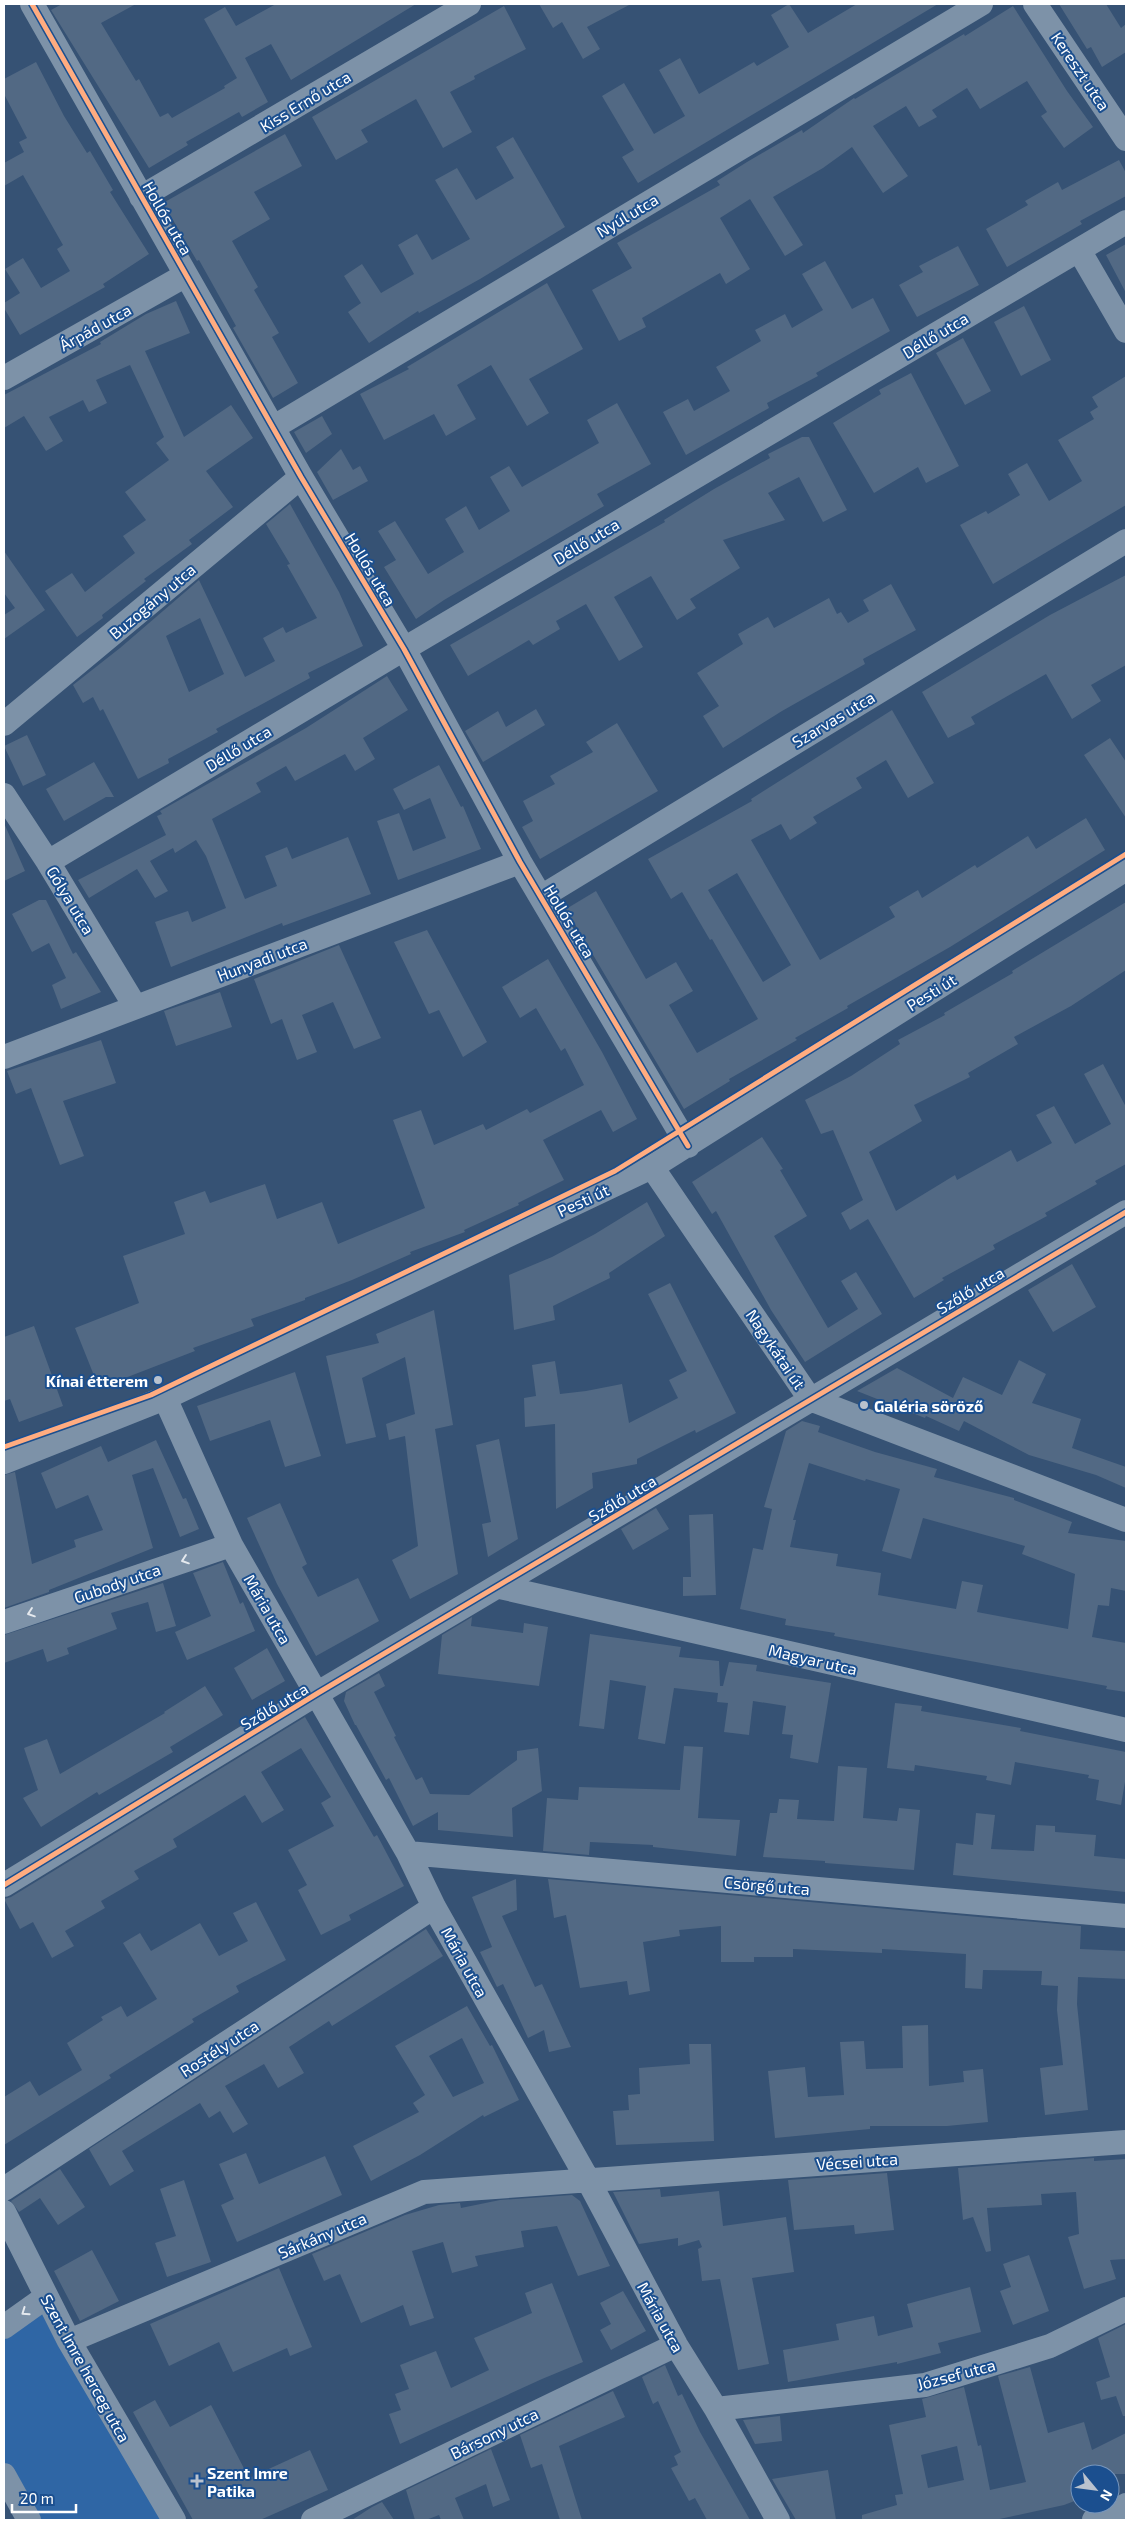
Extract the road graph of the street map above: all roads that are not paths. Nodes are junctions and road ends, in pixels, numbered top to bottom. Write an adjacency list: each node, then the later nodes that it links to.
1 (32, 4): 6 (street, Hollós utca)
2 (469, 4): 6 (street, Kiss Ernő utca)
3 (981, 4): 12 (street, Nyúl utca)
4 (1035, 4): 5 (street, Kereszt utca)
5 (1126, 139)
6 (141, 198): 9 (street, Hollós utca)
7 (1126, 222): 8 (street, Déllő utca)
8 (1079, 250): 10 (street); 15 (street, Déllő utca)
9 (186, 275): 11 (street, Árpád utca); 12 (street, Hollós utca)
10 (1126, 331)
11 (4, 378)
12 (274, 427): 13 (street, Hollós utca)
13 (301, 477): 15 (street, Hollós utca); 16 (street, Buzogány utca)
14 (1126, 541): 21 (street, Szarvas utca)
15 (404, 649): 18 (street, Déllő utca); 19 (street, Hollós utca)
16 (4, 724)
17 (4, 795): 18 (street, Gólya utca)
18 (48, 862): 22 (street, Gólya utca)
19 (520, 862): 21 (street, Hollós utca); 22 (street, Hunyadi utca)
20 (1126, 869): 24 (street, Pesti út)
21 (541, 897): 24 (street, Hollós utca)
22 (135, 1006): 23 (street, Hunyadi utca)
23 (4, 1057)
24 (688, 1146): 25 (street, Pesti út)
25 (652, 1167): 27 (street, Pesti út); 28 (street, Nagykátai út)
26 (1124, 1215): 28 (street, Szőlő utca)
27 (165, 1398): 29 (street, Pesti út); 31 (street, Mária utca)
28 (810, 1399): 30 (street, Nagykátai út); 32 (street, Szőlő utca)
29 (4, 1462)
30 (1126, 1520)
31 (231, 1545): 33 (street, Gubody utca, one-way to 33); 34 (street, Mária utca)
32 (500, 1587): 34 (street, Szőlő utca); 35 (street, Magyar utca)
33 (4, 1622)
34 (318, 1694): 36 (street, Mária utca); 37 (street, Szőlő utca)
35 (1126, 1730)
36 (408, 1853): 38 (street, Mária utca); 39 (street, Csörgő utca)
37 (4, 1886)
38 (434, 1908): 41 (street, Mária utca); 42 (street, Rostély utca)
39 (1126, 1916)
40 (1126, 2142): 41 (street, Vécsei utca)
41 (588, 2180): 47 (street, Sárkány utca); 48 (street, Mária utca)
42 (4, 2188)
43 (4, 2212): 44 (street, Szent Imre herceg utca)
44 (46, 2298): 46 (street, one-way to 46); 47 (street, Szent Imre herceg utca)
45 (1126, 2309): 49 (street, József utca)
46 (4, 2327)
47 (69, 2341): 53 (street, Szent Imre herceg utca)
48 (676, 2345): 49 (street, Mária utca); 54 (street, Bársony utca)
49 (716, 2409): 55 (street, Mária utca)
50 (4, 2475): 52 (street)
51 (1126, 2504): 56 (street)
52 (29, 2520)
53 (174, 2520)
54 (313, 2520)
55 (778, 2520)
56 (1094, 2520)

